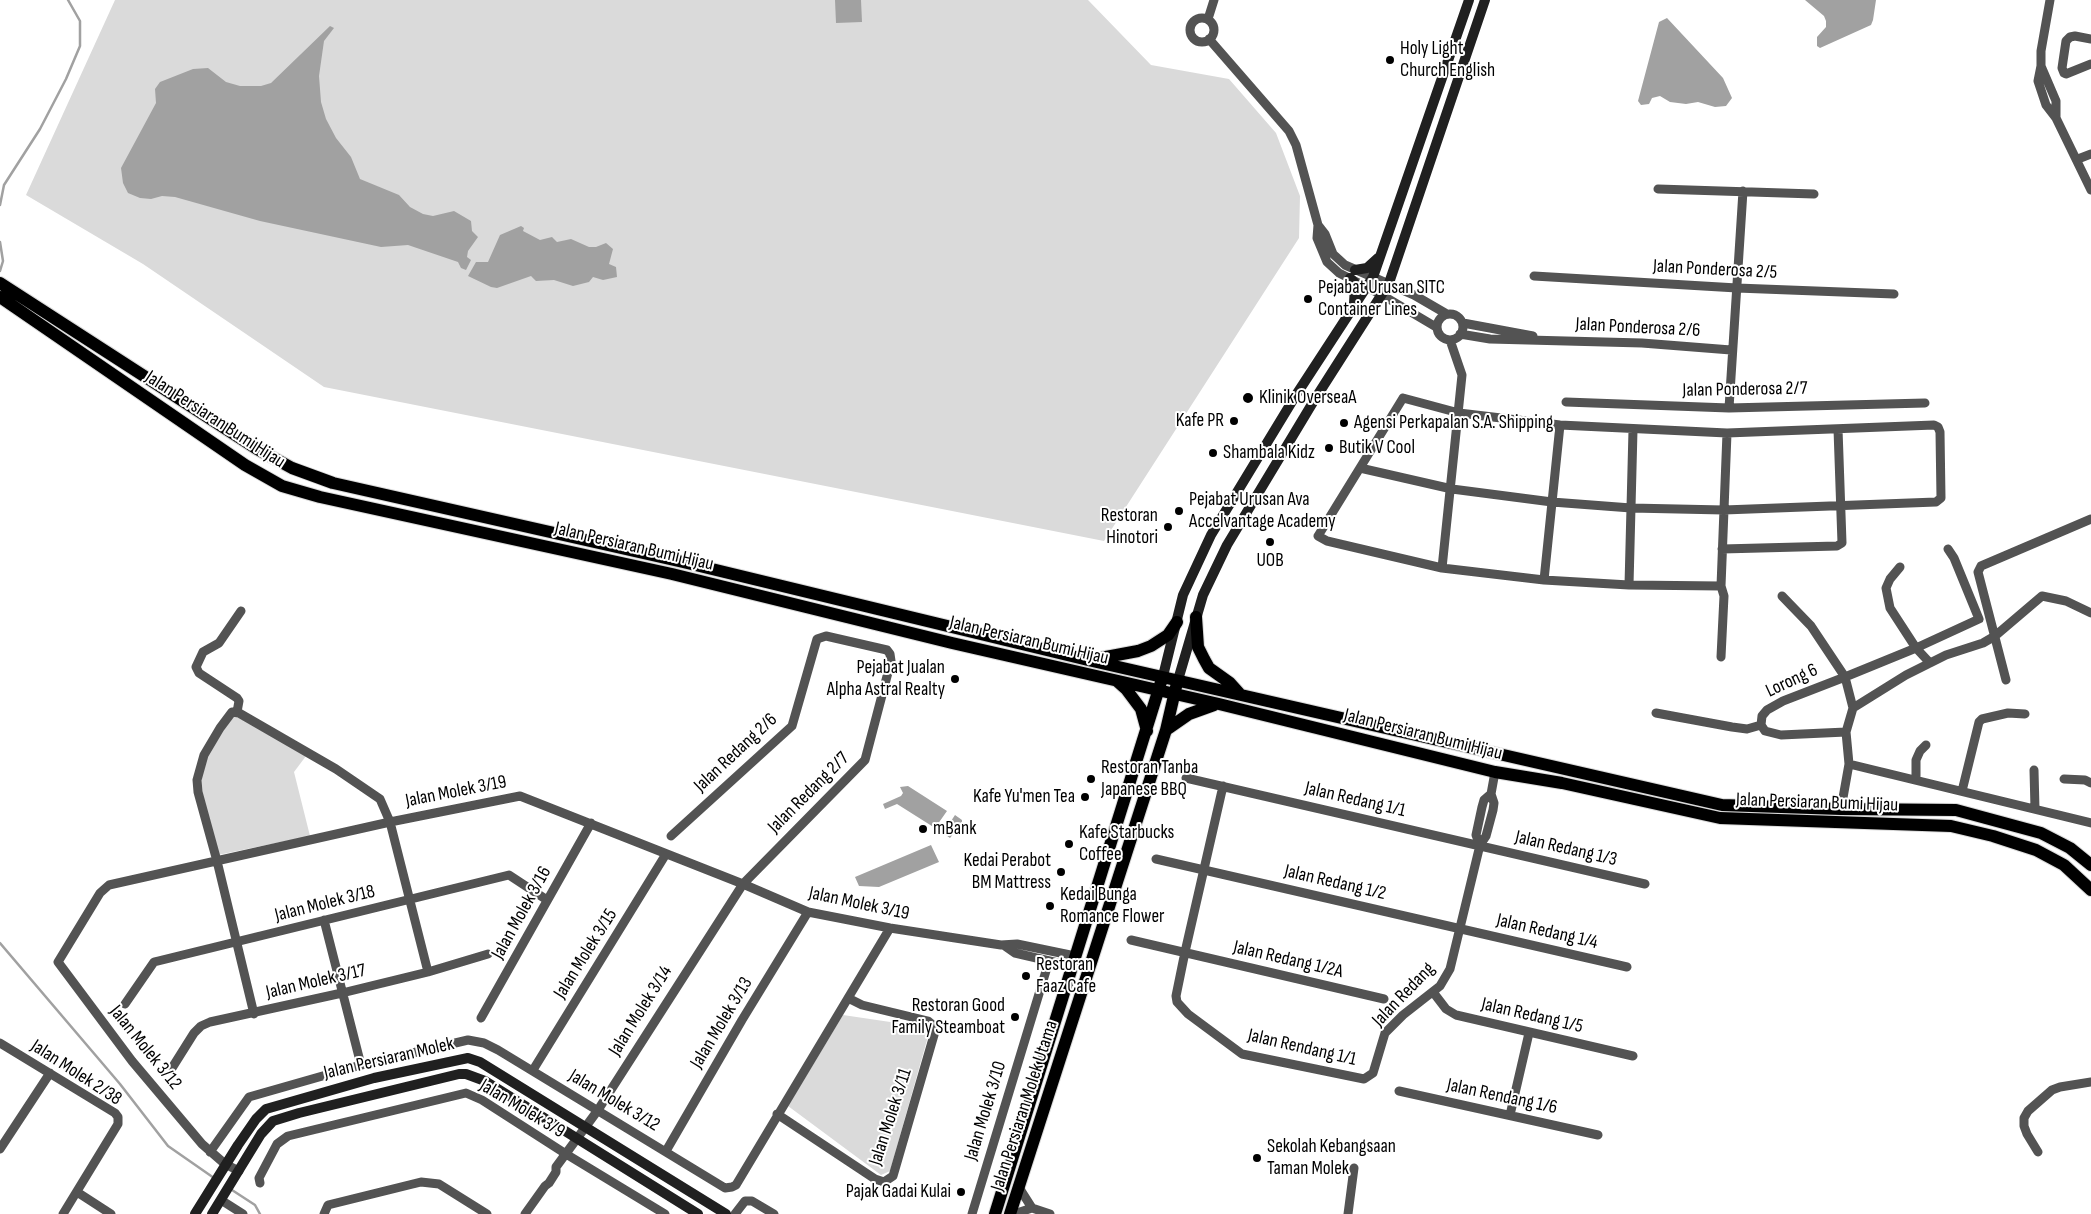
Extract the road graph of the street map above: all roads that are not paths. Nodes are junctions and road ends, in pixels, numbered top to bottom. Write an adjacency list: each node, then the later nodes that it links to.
1 (1214, 0): 5 (street)
2 (1469, 0): 15 (main road)
3 (1485, 0): 20 (main road)
4 (2050, 0): 10 (street)
5 (1208, 20): 6 (street); 6 (street)
6 (1209, 39): 16 (street)
7 (2091, 39): 8 (street)
8 (2091, 64)
9 (2091, 154): 10 (street)
10 (2078, 159): 12 (street)
11 (1658, 189): 13 (street)
12 (2091, 190)
13 (1743, 191): 14 (street); 22 (street)
14 (1814, 194)
15 (1382, 254): 16 (main road); 18 (main road)
16 (1353, 274): 18 (street); 21 (street); 27 (main road)
17 (1534, 276): 22 (street, Jalan Ponderosa 2/5)
18 (1374, 277): 20 (street); 21 (main road)
19 (0, 283): 26 (main road, Jalan Persiaran Bumi Hijau)
20 (1389, 284): 24 (main road); 25 (street)
21 (1367, 286): 24 (street); 27 (main road)
22 (1737, 288): 23 (street, Jalan Ponderosa 2/5); 39 (street)
23 (1894, 294)
24 (1382, 295): 28 (street); 68 (main road)
25 (1414, 295): 28 (street); 29 (street)
26 (7, 297): 60 (main road, Jalan Persiaran Bumi Hijau); 63 (main road, Jalan Persiaran Bumi Hijau)
27 (1354, 304): 70 (main road)
28 (1405, 308): 32 (street)
29 (1445, 314): 30 (street); 32 (street)
30 (1462, 323): 31 (street, Jalan Ponderosa 2/6); 34 (street)
31 (1483, 326): 33 (street, Jalan Ponderosa 2/6); 35 (street)
32 (1436, 328): 37 (street)
33 (1500, 329): 36 (street); 38 (street, Jalan Ponderosa 2/6)
34 (1460, 334): 35 (street, Jalan Ponderosa 2/6); 37 (street)
35 (1480, 337): 36 (street, Jalan Ponderosa 2/6)
36 (1498, 339): 38 (street, Jalan Ponderosa 2/6)
37 (1450, 340): 43 (street)
38 (1542, 340): 39 (street, Jalan Ponderosa 2/6)
39 (1731, 350): 42 (street)
40 (1566, 402): 42 (street, Jalan Ponderosa 2/7)
41 (1925, 403): 42 (street, Jalan Ponderosa 2/7)
42 (1729, 408)
43 (1458, 412): 44 (street); 48 (street); 49 (street)
44 (1560, 425): 46 (street); 50 (street)
45 (1838, 429): 47 (street); 51 (street); 51 (street)
46 (1633, 430): 47 (street); 52 (street)
47 (1727, 433): 53 (street)
48 (1360, 468): 49 (street); 58 (street)
49 (1452, 489): 50 (street); 58 (street)
50 (1552, 502): 52 (street); 59 (street)
51 (1841, 505): 53 (street); 55 (street)
52 (1631, 508): 53 (street); 61 (street)
53 (1724, 510): 55 (street)
54 (2091, 519): 71 (street)
55 (1722, 549): 62 (street)
56 (1948, 549): 72 (street)
57 (1900, 567): 72 (street)
58 (1442, 568): 59 (street)
59 (1544, 580): 61 (street)
60 (764, 582): 63 (main road); 65 (main road, Jalan Persiaran Bumi Hijau)
61 (1628, 585): 62 (street)
62 (1721, 586): 74 (street)
63 (759, 595): 69 (main road, Jalan Persiaran Bumi Hijau)
64 (1782, 596): 78 (street)
65 (863, 606): 69 (main road); 75 (main road, Jalan Persiaran Bumi Hijau)
66 (241, 611): 87 (street)
67 (2091, 613): 71 (street)
68 (1196, 617): 80 (main road); 83 (main road)
69 (858, 620): 79 (main road, Jalan Persiaran Bumi Hijau)
70 (1177, 622): 75 (main road); 77 (main road)
71 (1995, 636): 76 (street); 81 (street)
72 (1916, 648): 76 (street); 78 (street)
73 (890, 654): 111 (street, Jalan Redang 2/6); 118 (street, Jalan Redang 2/7)
74 (1721, 657)
75 (1088, 660): 77 (main road, Jalan Persiaran Bumi Hijau)
76 (1930, 663): 86 (street)
77 (1163, 676): 80 (main road, Jalan Persiaran Bumi Hijau); 82 (main road)
78 (1845, 677): 86 (street, Lorong 6); 90 (street, Lorong 6)
79 (1117, 680): 82 (main road, Jalan Persiaran Bumi Hijau); 92 (main road)
80 (1178, 680): 83 (main road, Jalan Persiaran Bumi Hijau); 84 (main road, Jalan Persiaran Molek Utama)
81 (2006, 680)
82 (1159, 690): 84 (main road, Jalan Persiaran Bumi Hijau); 92 (main road)
83 (1240, 693): 94 (main road, Jalan Persiaran Bumi Hijau)
84 (1174, 695): 85 (main road, Jalan Persiaran Bumi Hijau); 91 (main road, Jalan Persiaran Molek Utama)
85 (1219, 704): 91 (main road); 99 (main road, Jalan Persiaran Bumi Hijau)
86 (1853, 708): 93 (street)
87 (237, 712): 108 (street); 115 (street)
88 (1656, 713): 90 (street)
89 (2025, 714): 105 (street)
90 (1761, 725): 93 (street, Lorong 6)
91 (1166, 730): 169 (main road, Jalan Persiaran Molek Utama)
92 (1147, 731): 133 (main road)
93 (1846, 732): 97 (street)
94 (1450, 742): 96 (main road, Jalan Persiaran Bumi Hijau); 99 (main road)
95 (1926, 746): 102 (street)
96 (1539, 763): 99 (main road); 106 (main road, Jalan Persiaran Bumi Hijau)
97 (1849, 764): 102 (street); 106 (street)
98 (2034, 770): 107 (street)
99 (1495, 772): 112 (street, Jalan Redang); 120 (main road, Jalan Persiaran Bumi Hijau)
100 (1186, 778): 104 (street, Jalan Redang 1/1)
101 (2064, 779): 103 (street)
102 (1916, 780): 105 (street)
103 (2091, 783)
104 (1222, 786): 112 (street, Jalan Redang 1/1); 117 (street)
105 (1962, 790): 107 (street)
106 (1841, 809): 116 (main road, Jalan Persiaran Bumi Hijau)
107 (2035, 809): 109 (street)
108 (390, 822): 110 (street, Jalan Molek 3/19); 115 (street, Jalan Molek 3/19); 121 (street)
109 (2091, 822)
110 (591, 823): 113 (street, Jalan Molek 3/19); 122 (street, Jalan Molek 3/16)
111 (671, 836)
112 (1480, 845): 119 (street, Jalan Redang 1/3); 126 (street, Jalan Redang)
113 (666, 854): 118 (street, Jalan Molek 3/19); 149 (street, Jalan Molek 3/15)
114 (1156, 859): 117 (street)
115 (218, 861): 128 (street); 134 (street, Jalan Molek 3/19)
116 (2091, 865)
117 (1202, 870): 126 (street, Jalan Redang 1/2); 130 (street)
118 (742, 884): 123 (street, Jalan Molek 3/19); 154 (street, Jalan Molek 3/14)
119 (1645, 884)
120 (2091, 890)
121 (410, 900): 122 (street, Jalan Molek 3/18); 124 (street, Jalan Molek 3/18); 136 (street)
122 (548, 900): 143 (street, Jalan Molek 3/16)
123 (808, 912): 125 (street, Jalan Molek 3/19); 161 (street, Jalan Molek 3/13)
124 (324, 920): 128 (street, Jalan Molek 3/18); 138 (street)
125 (890, 928): 129 (street, Jalan Molek 3/19); 139 (street, Jalan Molek 3/12)
126 (1459, 929): 135 (street, Jalan Redang 1/4); 137 (street, Jalan Redang)
127 (1131, 940): 130 (street)
128 (237, 942): 141 (street, Jalan Molek 3/18); 142 (street)
129 (1005, 946): 132 (street, Jalan Molek 3/19); 133 (street, Jalan Molek 3/19)
130 (1185, 952): 140 (street, Jalan Redang 1/2A); 151 (street, Jalan Rendang 1/1)
131 (488, 954): 136 (street, Jalan Molek 3/17)
132 (1049, 961): 133 (street, Jalan Molek 3/19); 186 (street, Jalan Molek 3/10)
133 (1073, 961): 187 (main road)
134 (58, 962): 162 (street, Jalan Molek 3/12)
135 (1627, 967)
136 (428, 972): 138 (street, Jalan Molek 3/17)
137 (1434, 992): 144 (street, Jalan Redang 1/5); 151 (street, Jalan Redang)
138 (342, 993): 142 (street, Jalan Molek 3/17); 147 (street)
139 (848, 998): 155 (street, Jalan Molek 3/12); 155 (street, Jalan Molek 3/11)
140 (1384, 999)
141 (125, 1004)
142 (254, 1014): 148 (street, Jalan Molek 3/17)
143 (481, 1018)
144 (1529, 1033): 146 (street, Jalan Redang 1/5); 156 (street)
145 (0, 1043): 150 (street, Jalan Molek 2/38)
146 (1633, 1056)
147 (361, 1065): 149 (street, Jalan Molek 3/12); 162 (street, Jalan Molek 3/12)
148 (172, 1068)
149 (533, 1070): 154 (street, Jalan Molek 3/12)
150 (50, 1073): 160 (street); 170 (street, Jalan Molek 2/38)
151 (1368, 1078)
152 (2091, 1082): 163 (street)
153 (1399, 1091): 156 (street, Jalan Rendang 1/6)
154 (598, 1110): 157 (street, Jalan Molek 3/14); 161 (street, Jalan Molek 3/12)
155 (777, 1114): 161 (street, Jalan Molek 3/12)
156 (1510, 1114): 158 (street, Jalan Rendang 1/6)
157 (586, 1128): 159 (street, Jalan Molek 3/14); 165 (main road, Jalan Persiaran Molek); 183 (main road, Jalan Persiaran Molek)
158 (1598, 1135)
159 (576, 1140): 164 (street, Jalan Molek 3/14); 167 (main road, Jalan Persiaran Molek); 182 (main road, Jalan Persiaran Molek)
160 (0, 1149)
161 (666, 1151)
162 (210, 1152): 165 (street, Jalan Molek 3/12)
163 (2038, 1152)
164 (566, 1154): 168 (street, Jalan Molek 3/9); 180 (street, Jalan Molek 3/14); 181 (street, Jalan Molek 3/9)
165 (223, 1168): 167 (street, Jalan Molek 3/12); 176 (main road, Jalan Persiaran Molek)
166 (1354, 1168): 190 (street)
167 (236, 1175): 171 (main road, Jalan Persiaran Molek)
168 (260, 1183)
169 (1018, 1186): 172 (street); 188 (main road, Jalan Persiaran Molek Utama)
170 (77, 1192): 174 (street, Jalan Molek 2/38); 175 (street)
171 (222, 1198): 173 (street); 177 (main road, Jalan Persiaran Molek)
172 (1032, 1208): 188 (street); 189 (street)
173 (239, 1213)
174 (64, 1214)
175 (112, 1214)
176 (196, 1214)
177 (212, 1214)
178 (324, 1214): 179 (street)
179 (487, 1214)
180 (525, 1214)
181 (665, 1214)
182 (698, 1214)
183 (726, 1214)
184 (735, 1214): 185 (street)
185 (774, 1214)
186 (972, 1214)
187 (995, 1214)
188 (1012, 1214)
189 (1050, 1214)
190 (1348, 1214)

